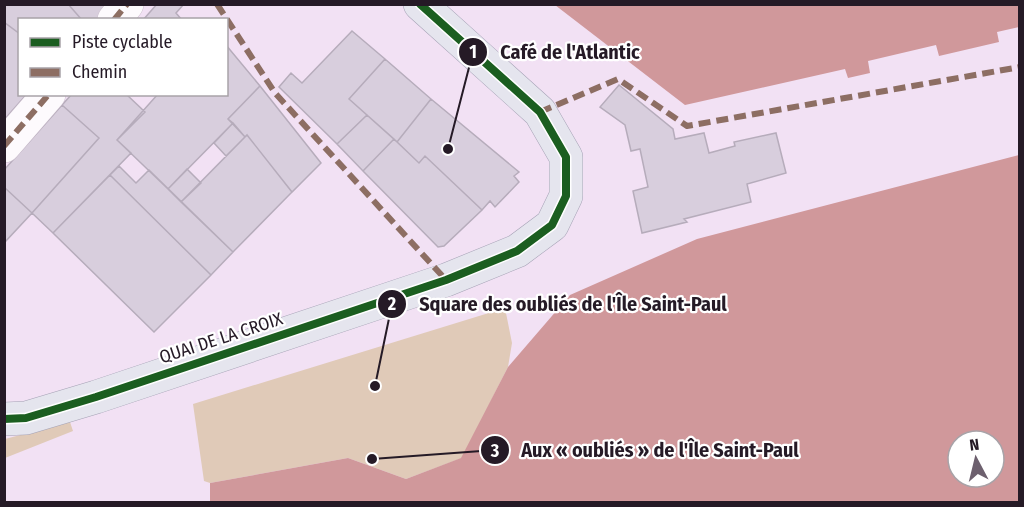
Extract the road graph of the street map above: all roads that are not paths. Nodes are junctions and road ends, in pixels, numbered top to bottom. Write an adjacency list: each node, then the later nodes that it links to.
1 (127, 4): 3 (street)
2 (420, 4): 6 (main road, QUAI DE LA CROIX)
3 (116, 18)
4 (47, 96): 5 (street)
5 (4, 146)
6 (4, 419)

